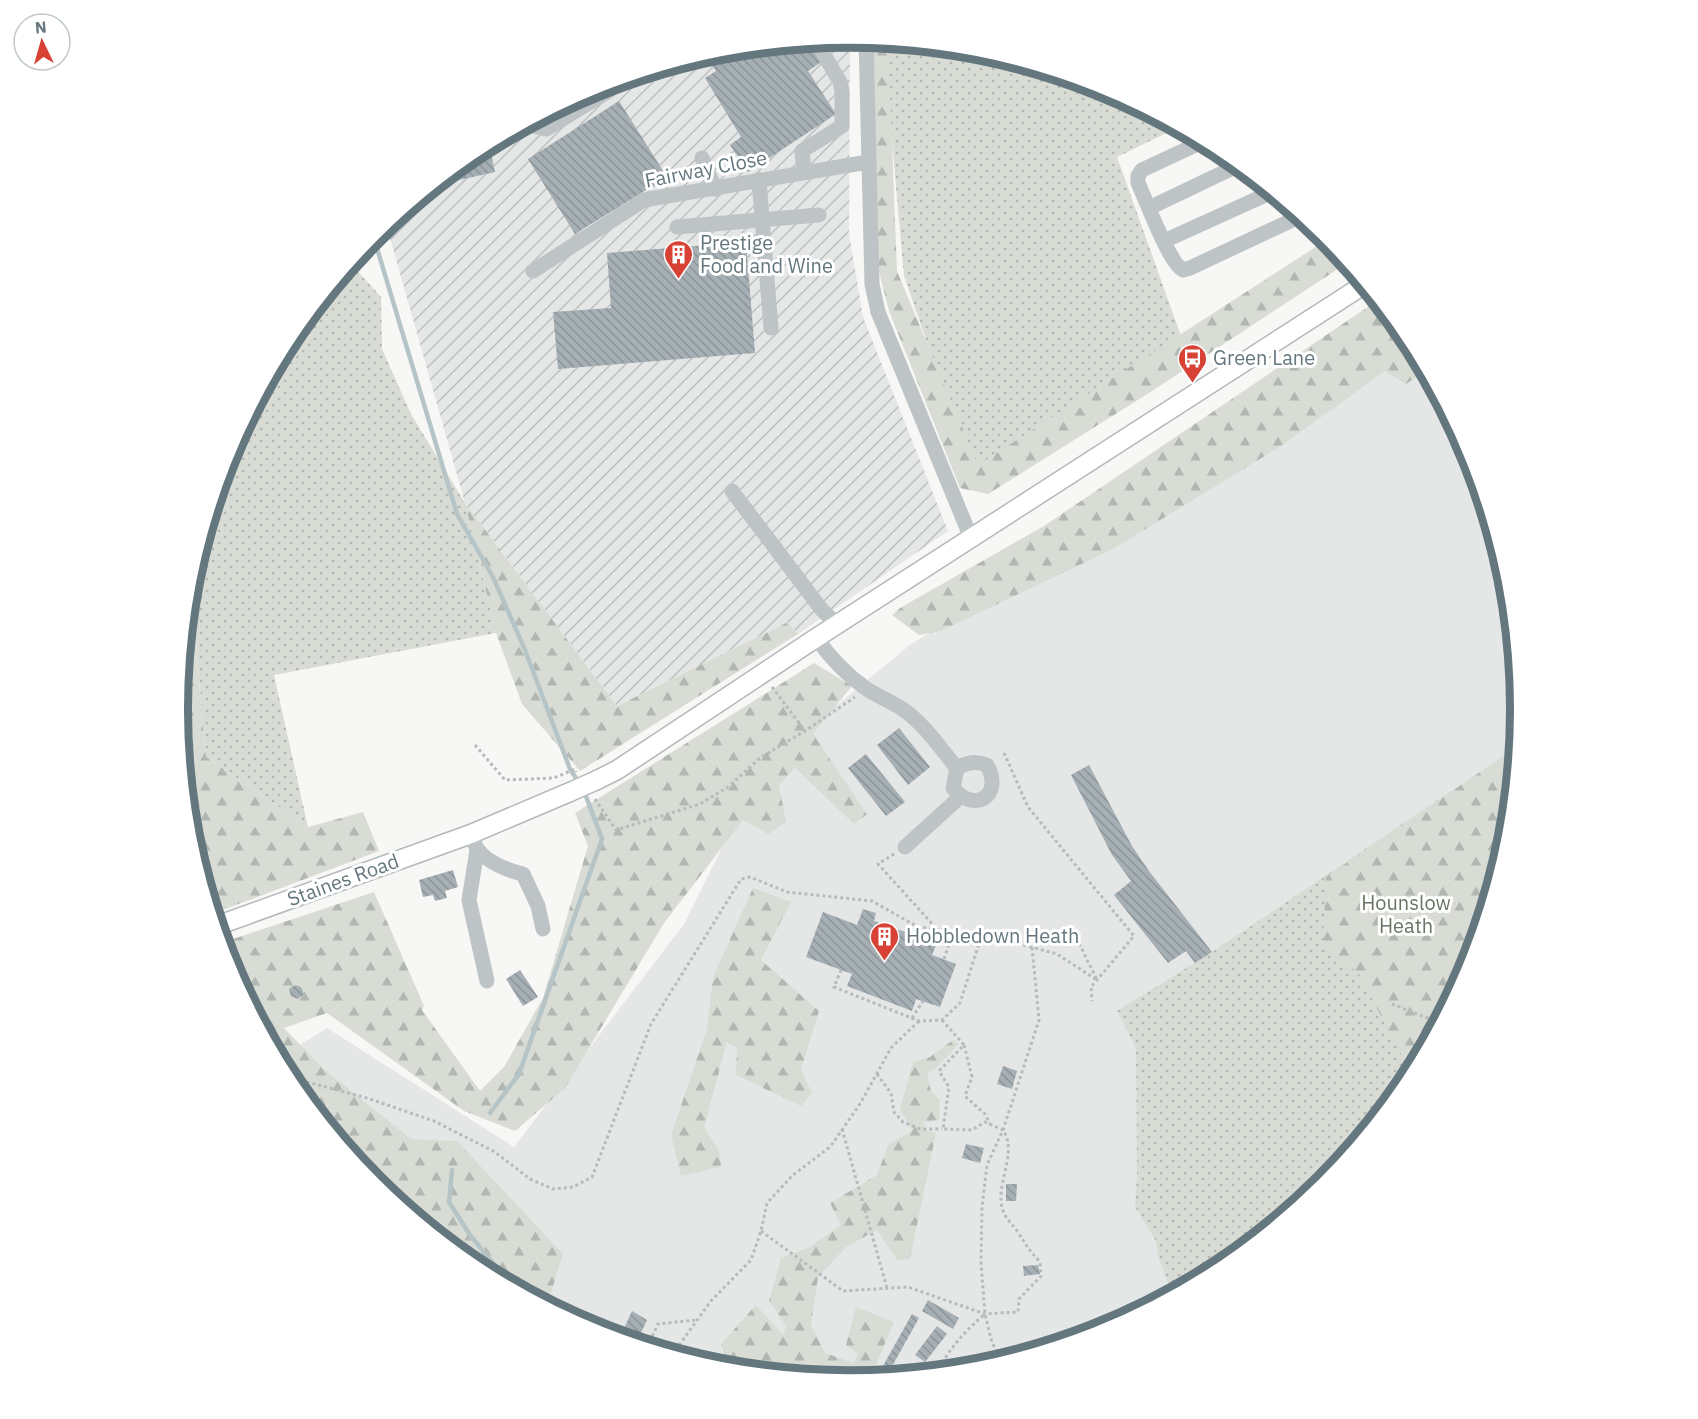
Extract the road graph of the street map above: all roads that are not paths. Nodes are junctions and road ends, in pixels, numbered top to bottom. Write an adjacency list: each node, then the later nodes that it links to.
1 (866, 48): 7 (street)
2 (820, 49): 9 (street)
3 (598, 97): 4 (street)
4 (537, 127)
5 (1194, 146): 13 (street)
6 (702, 158): 11 (street)
7 (868, 162): 9 (street, Fairway Close); 23 (street)
8 (1231, 169): 13 (street)
9 (804, 172): 10 (street, Fairway Close)
10 (759, 180): 11 (street, Fairway Close); 15 (street)
11 (716, 189): 19 (street, Fairway Close)
12 (1265, 195): 18 (street)
13 (1149, 208): 18 (street)
14 (819, 215): 15 (street)
15 (762, 220): 17 (street); 21 (street)
16 (1293, 220): 18 (street)
17 (677, 227)
18 (1164, 241)
19 (533, 272)
20 (1359, 289): 23 (main road, Staines Road)
21 (771, 328)
22 (732, 491): 24 (street)
23 (971, 538): 24 (main road, Staines Road)
24 (837, 624): 25 (main road, Staines Road)
25 (816, 638): 26 (street); 28 (main road, Staines Road, bridge)
26 (957, 768): 27 (street); 27 (street)
27 (960, 797): 29 (street)
28 (474, 842): 30 (main road, Staines Road); 31 (street); 32 (street)
29 (905, 847)
30 (224, 924)
31 (543, 929)
32 (487, 981)

